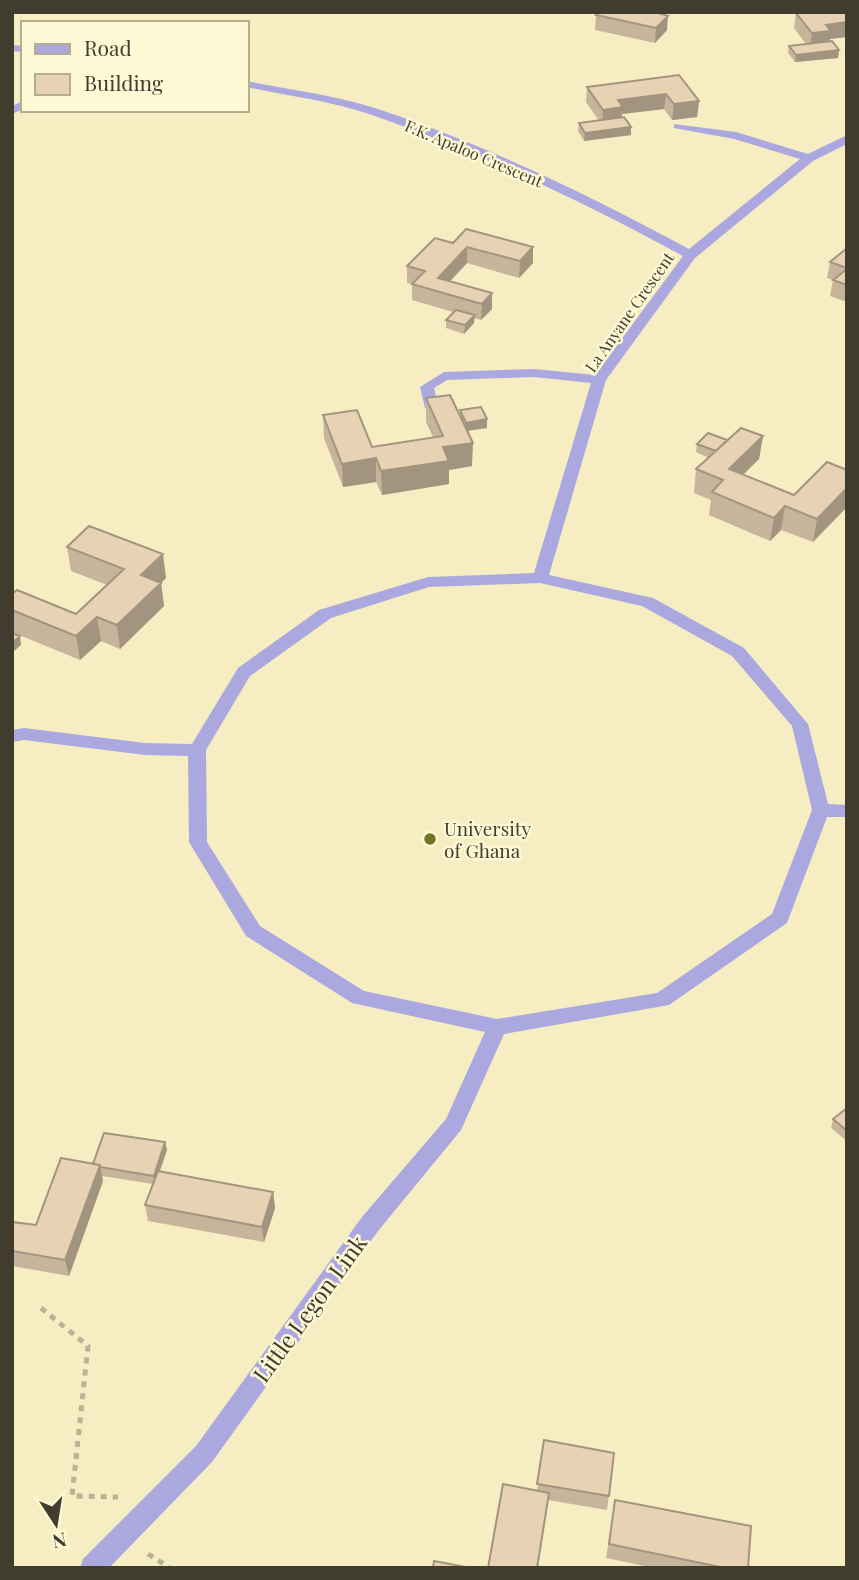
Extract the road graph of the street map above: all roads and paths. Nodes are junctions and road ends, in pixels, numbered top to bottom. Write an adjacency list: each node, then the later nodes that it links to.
1 (248, 84): 5 (street, F.K. Apaloo Crescent)
2 (678, 126): 4 (street)
3 (847, 139): 4 (street, La Anyane Crescent)
4 (809, 158): 5 (street, La Anyane Crescent)
5 (690, 255): 6 (street, La Anyane Crescent)
6 (599, 380): 7 (street); 8 (street, La Anyane Crescent)
7 (432, 408)
8 (540, 578): 10 (street); 11 (street)
9 (12, 736): 10 (street)
10 (197, 750): 13 (street)
11 (821, 810): 12 (street); 13 (street)
12 (847, 811)
13 (497, 1027): 15 (street, Little Legon Link)
14 (41, 1308): 15 (path)
15 (161, 1499): 16 (street, Little Legon Link)
16 (92, 1568)

